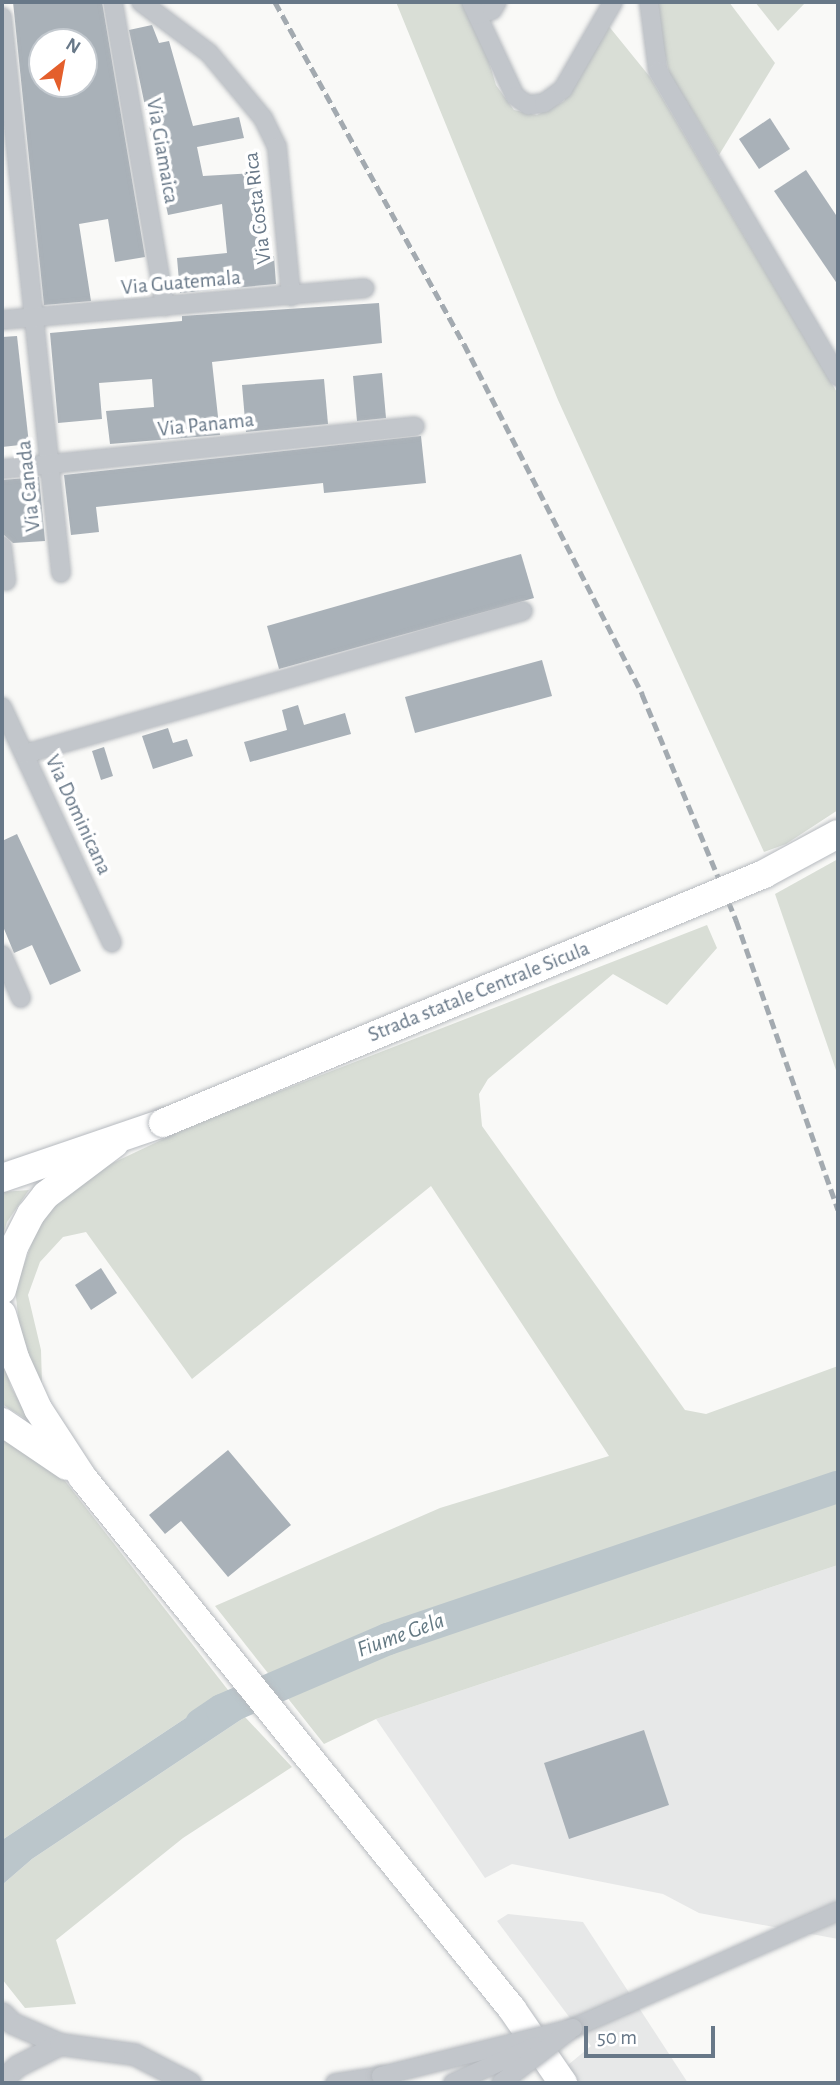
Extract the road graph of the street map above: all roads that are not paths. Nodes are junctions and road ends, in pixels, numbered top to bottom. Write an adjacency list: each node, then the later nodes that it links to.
1 (113, 2): 10 (street, Via Giamaica)
2 (141, 2): 9 (street, Via Costa Rica)
3 (497, 2): 6 (street)
4 (613, 2): 6 (street)
5 (649, 2): 13 (street)
6 (474, 8)
7 (2, 18): 11 (street, Via Canada)
8 (365, 288): 9 (street, Via Guatemala)
9 (290, 296): 10 (street, Via Guatemala)
10 (165, 307): 11 (street, Via Guatemala)
11 (32, 317): 12 (street, Via Guatemala); 15 (street, Via Canada)
12 (2, 320)
13 (838, 377)
14 (415, 426): 15 (street, Via Panama)
15 (49, 465): 16 (street, Via Panama); 18 (street, Via Canada)
16 (2, 469)
17 (2, 546): 19 (street)
18 (61, 573)
19 (6, 581)
20 (523, 611): 22 (street)
21 (2, 708): 22 (street, Via Dominicana)
22 (15, 747): 24 (street, Via Dominicana)
23 (838, 834): 27 (main road, Strada statale Centrale Sicula, bridge)
24 (112, 943)
25 (2, 956): 26 (street)
26 (21, 998)
27 (115, 1143): 28 (main road, Strada statale Centrale Sicula); 29 (main road, Strada statale Centrale Sicula)
28 (2, 1178)
29 (2, 1290)
30 (2, 1314): 32 (main road)
31 (2, 1422): 32 (main road)
32 (83, 1478): 42 (main road)
33 (838, 1911): 35 (street)
34 (2, 2013): 36 (street)
35 (573, 2028): 39 (street, bridge); 40 (street, bridge); 41 (street, bridge)
36 (60, 2044): 37 (street); 38 (street)
37 (2, 2080)
38 (190, 2083)
39 (335, 2083)
40 (453, 2083)
41 (501, 2083)
42 (563, 2083)

